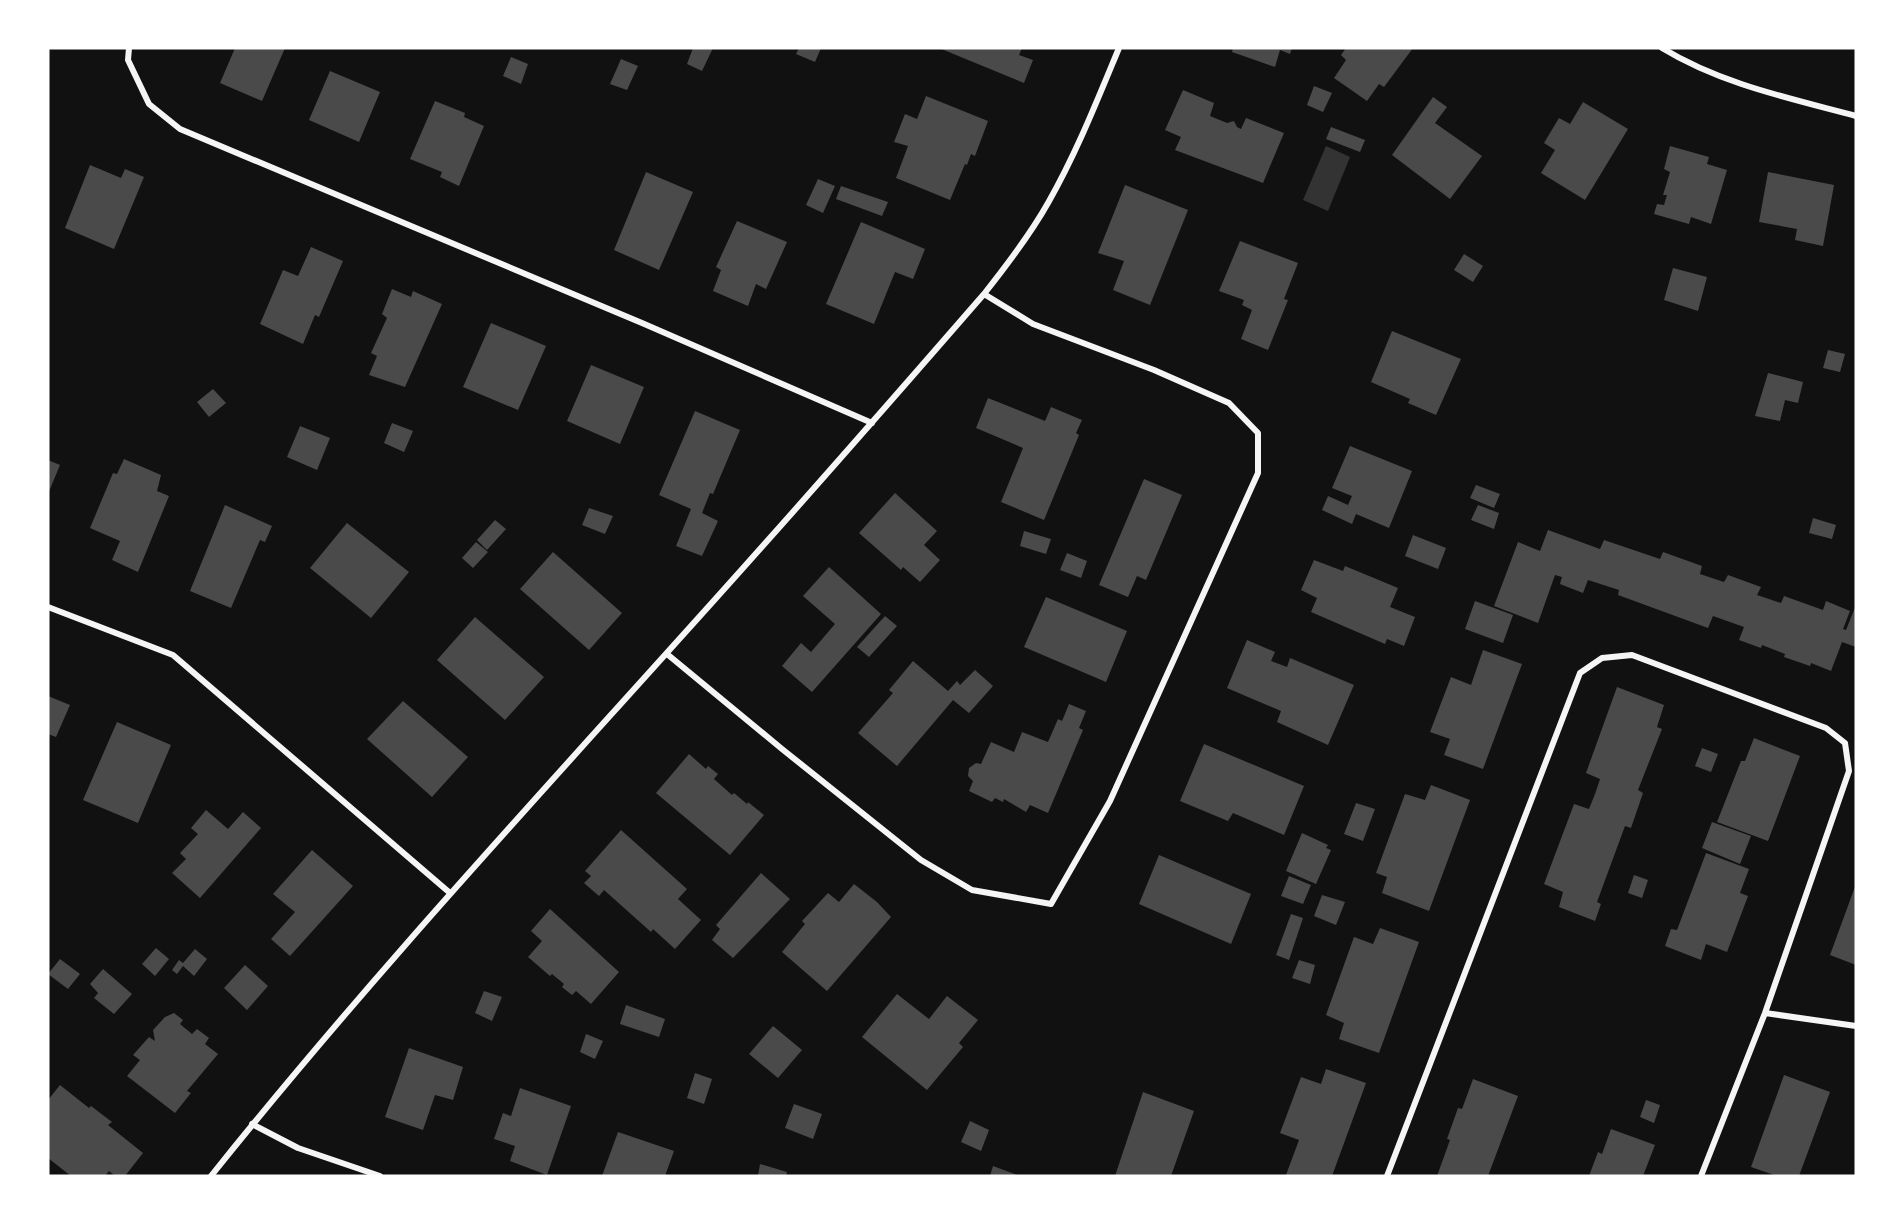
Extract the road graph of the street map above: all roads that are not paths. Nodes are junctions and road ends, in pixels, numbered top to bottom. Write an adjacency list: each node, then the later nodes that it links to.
1 (129, 48): 6 (street)
2 (1119, 48): 5 (street)
3 (1662, 48): 4 (street)
4 (1856, 116)
5 (984, 294): 6 (street); 8 (street)
6 (872, 423): 8 (street)
7 (48, 607): 9 (street)
8 (667, 654): 9 (street)
9 (450, 894): 12 (street)
10 (1765, 1013): 11 (street); 15 (street); 16 (street)
11 (1856, 1026)
12 (252, 1125): 13 (street); 14 (street)
13 (211, 1176)
14 (380, 1176)
15 (1387, 1176)
16 (1701, 1176)

